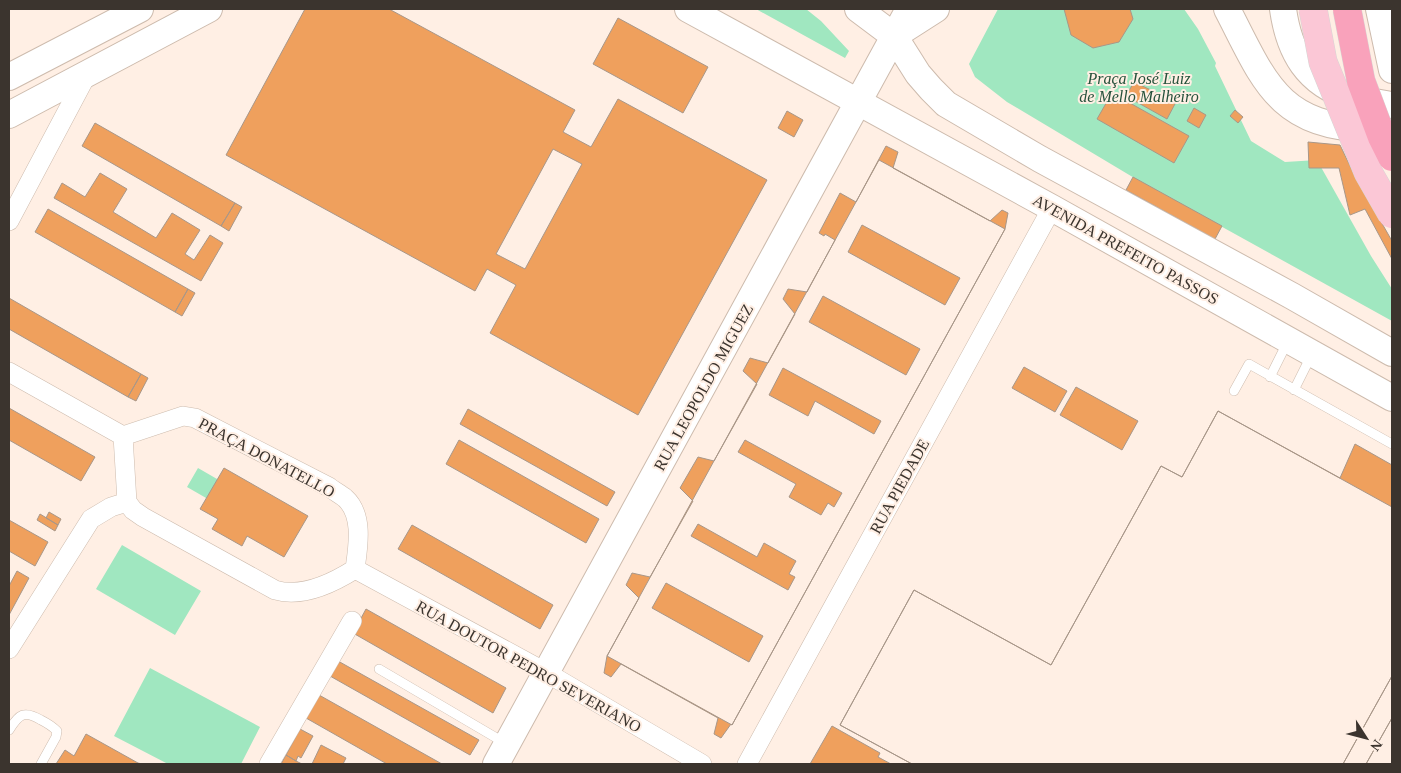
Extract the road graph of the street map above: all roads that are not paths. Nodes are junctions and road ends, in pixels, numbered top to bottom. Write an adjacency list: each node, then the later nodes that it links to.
1 (140, 9): 15 (main road)
2 (208, 9): 14 (main road)
3 (688, 9): 16 (main road, AVENIDA PREFEITO PASSOS)
4 (858, 9): 12 (main road)
5 (910, 9): 12 (main road, RUA LEOPOLDO MIGUEZ)
6 (936, 9): 12 (main road)
7 (1227, 9): 19 (main road)
8 (1284, 9): 17 (main road)
9 (1313, 9): 22 (main road, bridge)
10 (1347, 9): 20 (highway, bridge)
11 (1379, 9): 13 (main road)
12 (894, 36): 16 (main road, RUA LEOPOLDO MIGUEZ); 26 (main road)
13 (1392, 70)
14 (88, 74): 18 (main road); 23 (street)
15 (9, 77)
16 (859, 103): 21 (main road, AVENIDA PREFEITO PASSOS); 39 (main road, RUA LEOPOLDO MIGUEZ)
17 (1392, 105)
18 (9, 116)
19 (1392, 130)
20 (1392, 157)
21 (1052, 208): 24 (main road, AVENIDA PREFEITO PASSOS); 45 (street, RUA PIEDADE)
22 (1392, 214)
23 (9, 222)
24 (1288, 340): 25 (main road, AVENIDA PREFEITO PASSOS); 28 (lane)
25 (1312, 353): 29 (lane); 31 (main road, AVENIDA PREFEITO PASSOS)
26 (1392, 353)
27 (9, 372): 32 (street)
28 (1270, 377): 29 (lane); 30 (lane)
29 (1294, 390): 33 (lane)
30 (1234, 391)
31 (1392, 398)
32 (123, 436): 34 (street); 35 (street, PRAÇA DONATELLO)
33 (1392, 444)
34 (127, 502): 35 (street); 37 (street)
35 (355, 569): 39 (street, RUA DOUTOR PEDRO SEVERIANO)
36 (352, 620): 43 (street)
37 (9, 649)
38 (378, 669): 41 (lane)
39 (546, 673): 41 (main road, RUA LEOPOLDO MIGUEZ); 44 (street, RUA DOUTOR PEDRO SEVERIANO)
40 (9, 730): 42 (lane)
41 (502, 754)
42 (41, 764)
43 (269, 764)
44 (702, 764)
45 (747, 764)

